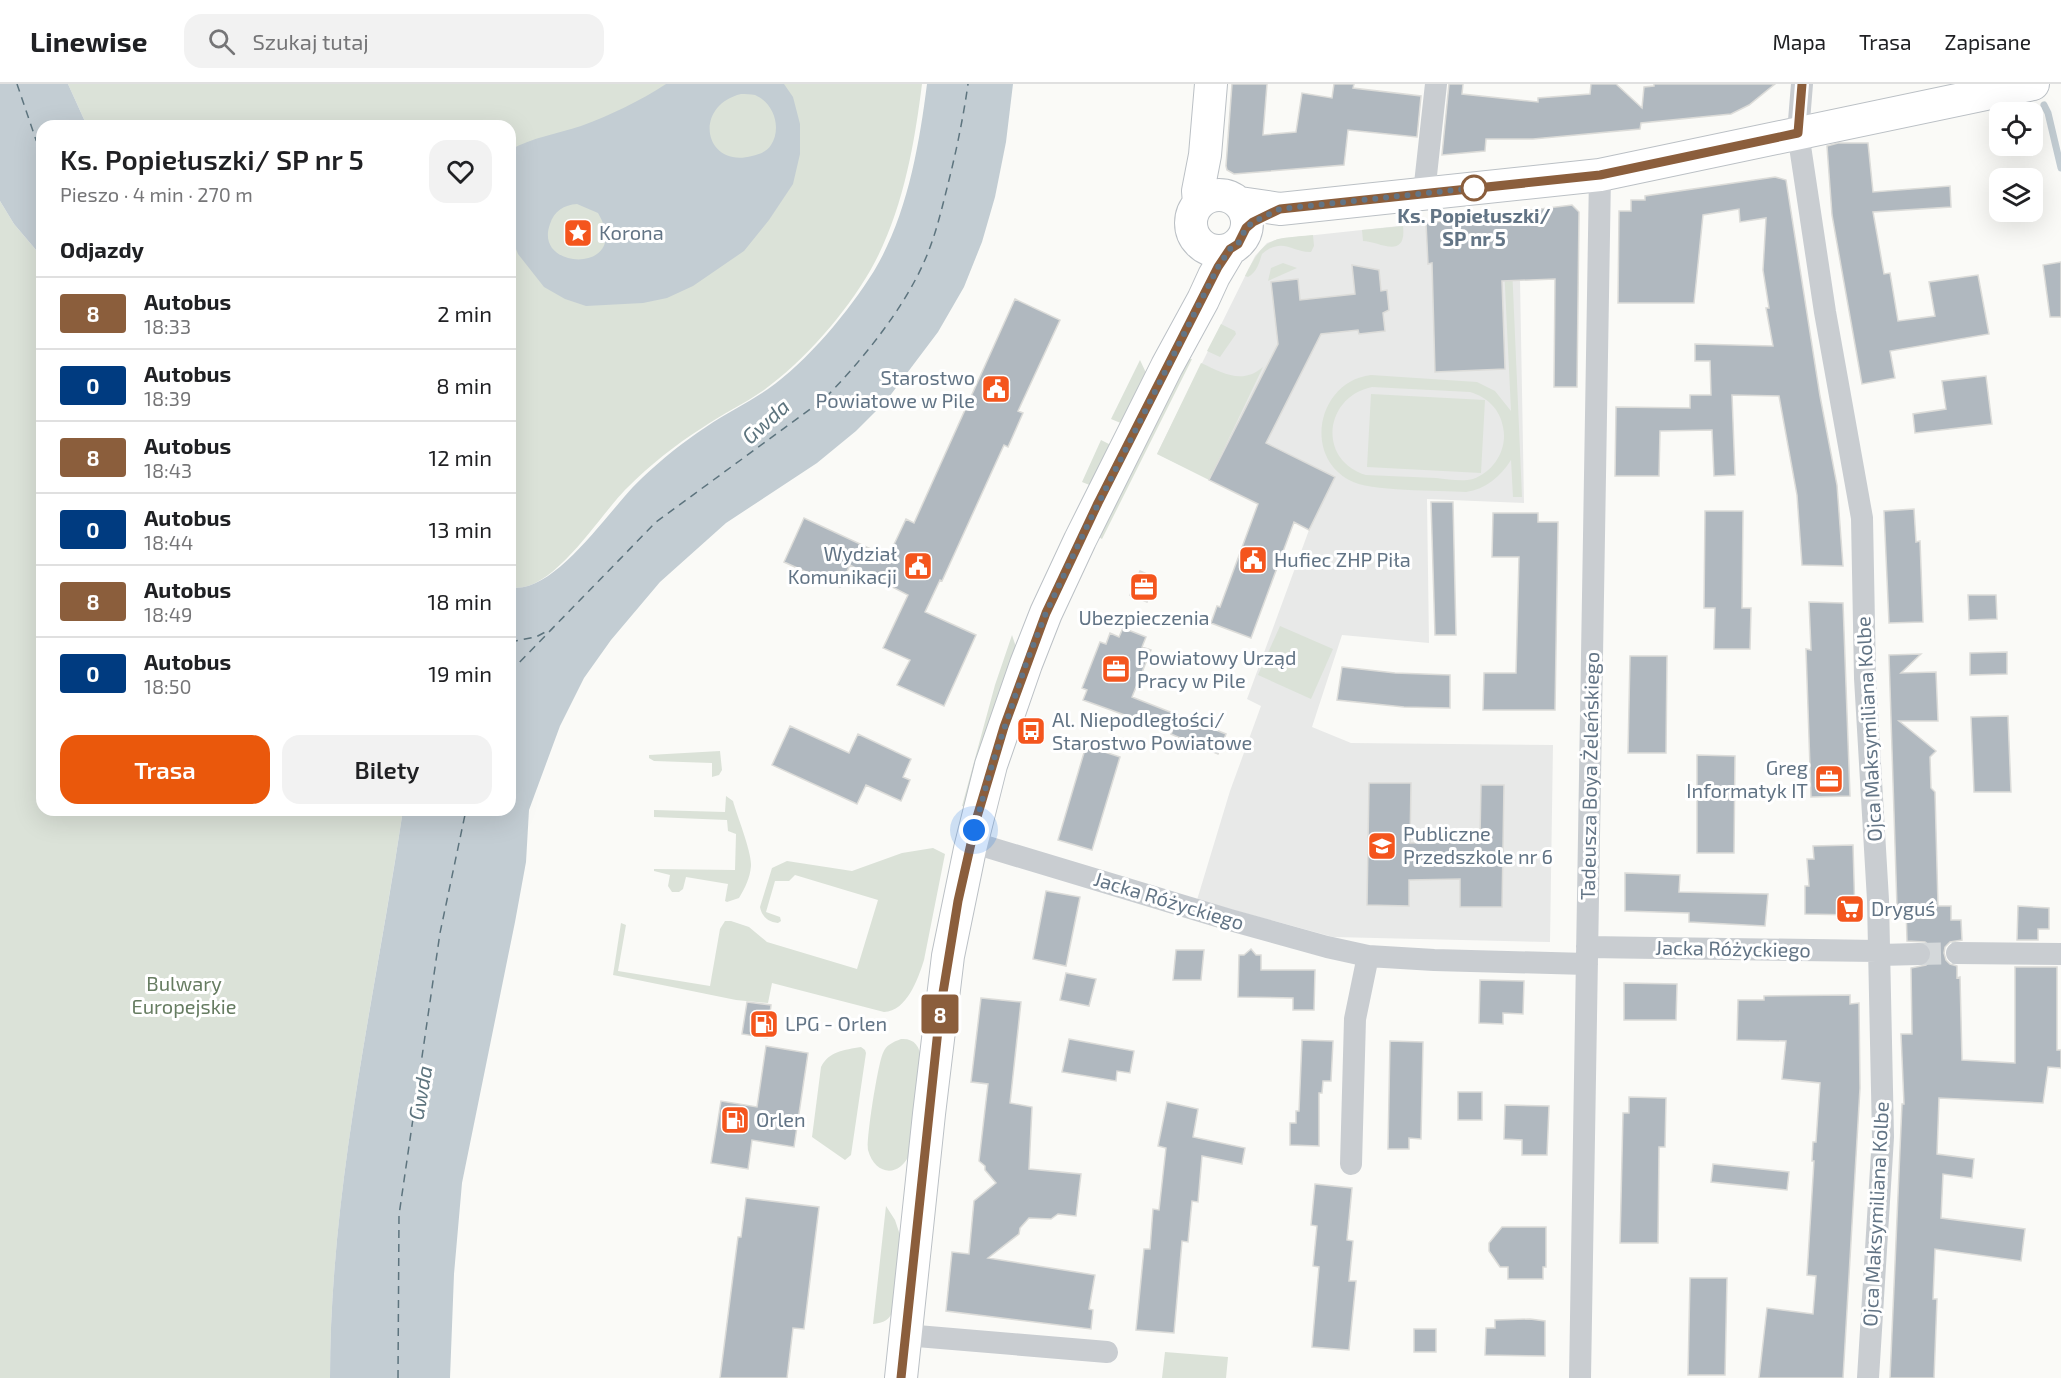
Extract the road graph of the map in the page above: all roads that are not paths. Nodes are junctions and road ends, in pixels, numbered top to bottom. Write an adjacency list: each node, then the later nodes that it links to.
1 (1211, 84): 8 (street)
2 (1436, 84): 7 (street)
3 (1802, 84): 5 (street, Ojca Maksymiliana Kolbe)
4 (2033, 84): 5 (street)
5 (1798, 133): 6 (street); 11 (street, Ojca Maksymiliana Kolbe)
6 (1600, 175): 7 (street); 15 (street, Tadeusza Boya Żeleńskiego)
7 (1424, 193): 8 (street)
8 (1227, 216): 9 (street); 9 (street)
9 (1187, 327): 10 (street)
10 (971, 842): 16 (street, Jacka Różyckiego); 18 (street)
11 (1878, 953): 13 (street, Jacka Różyckiego); 15 (street, Jacka Różyckiego); 22 (street, Ojca Maksymiliana Kolbe)
12 (1957, 953): 14 (street)
13 (1919, 954)
14 (2061, 954)
15 (1587, 955): 16 (street, Jacka Różyckiego); 21 (street, Tadeusza Boya Żeleńskiego)
16 (1368, 956): 17 (street)
17 (1351, 1164)
18 (905, 1335): 19 (street); 20 (street)
19 (1107, 1352)
20 (901, 1378)
21 (1580, 1378)
22 (1868, 1378)

